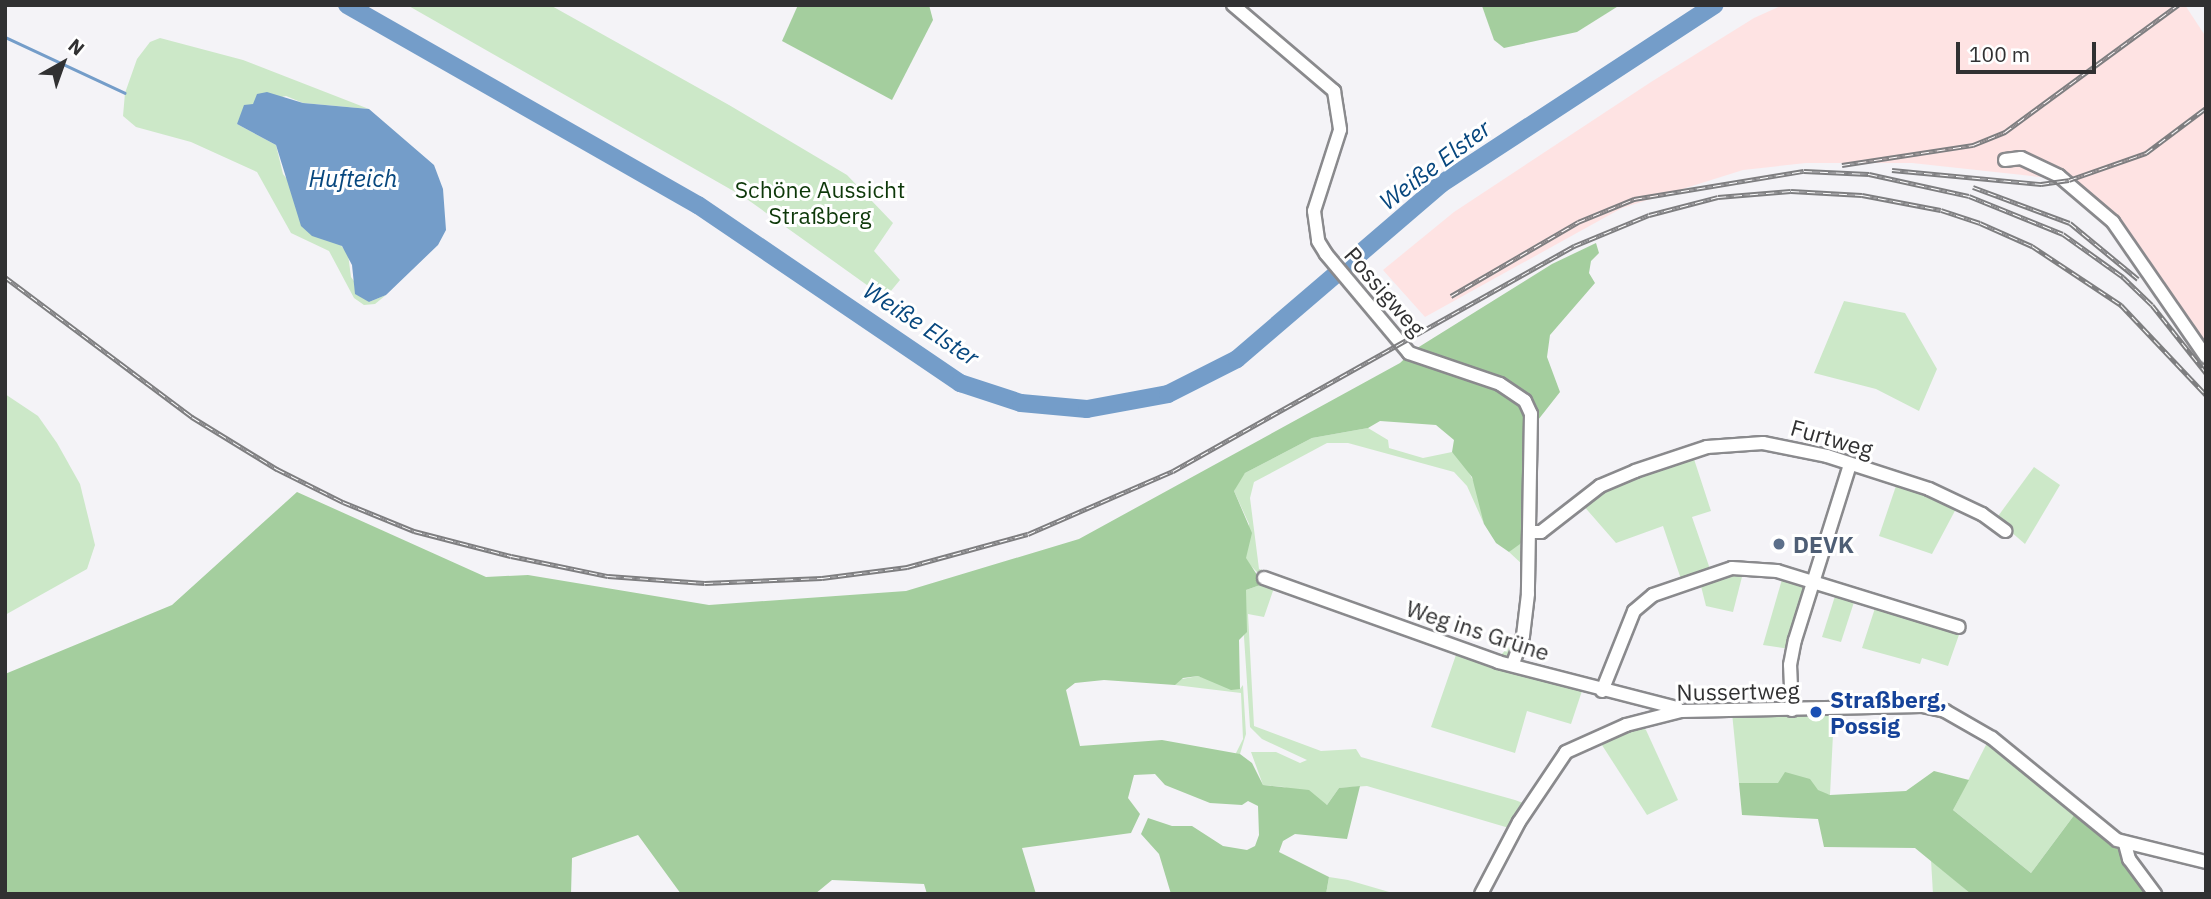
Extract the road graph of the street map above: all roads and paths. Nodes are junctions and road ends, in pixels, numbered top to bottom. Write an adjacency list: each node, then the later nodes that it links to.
1 (1233, 5): 6 (street, Possigweg)
2 (2005, 160): 3 (street)
3 (2206, 357)
4 (1850, 464): 5 (street, Furtweg); 6 (street, Furtweg); 8 (street)
5 (2006, 531)
6 (1530, 532): 10 (street, Possigweg)
7 (1264, 578): 10 (street, Weg ins Grüne)
8 (1813, 582): 9 (street); 11 (street); 12 (street)
9 (1959, 627)
10 (1513, 663): 11 (street, Weg ins Grüne)
11 (1602, 691): 13 (street, Weg ins Grüne)
12 (1792, 710): 13 (street, Nussertweg); 14 (street, Nussertweg)
13 (1681, 711): 16 (street, Nussertweg)
14 (2125, 844): 15 (street, Nussertweg); 17 (street)
15 (2206, 862)
16 (1481, 894)
17 (2155, 894)

